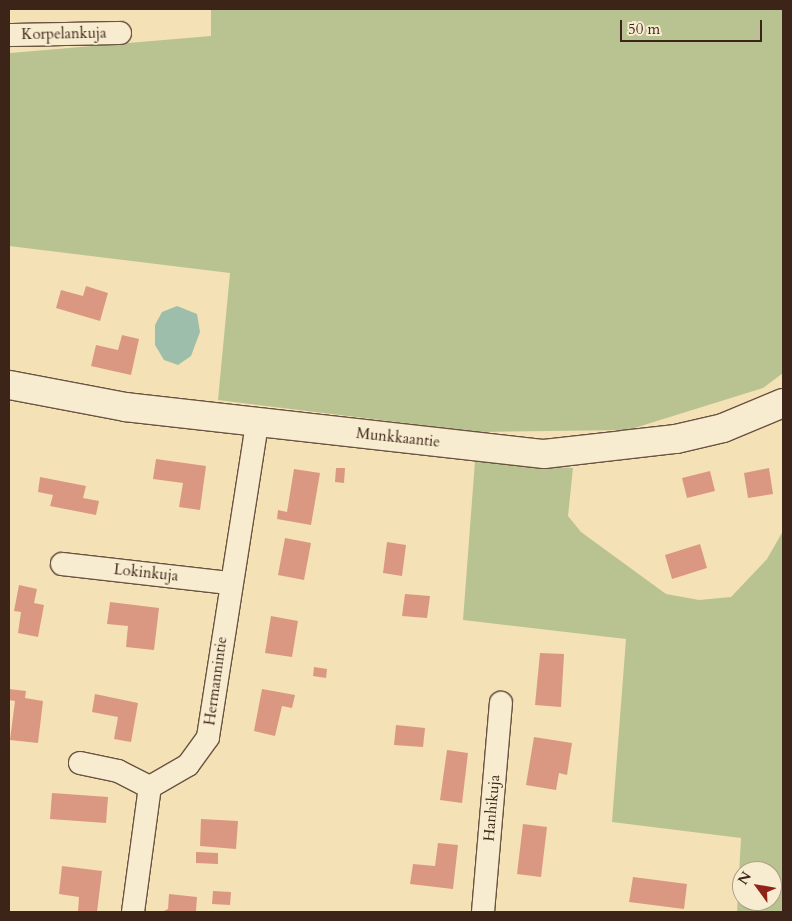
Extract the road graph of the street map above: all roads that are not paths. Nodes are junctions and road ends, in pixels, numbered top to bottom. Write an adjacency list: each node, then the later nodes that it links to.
1 (120, 33): 2 (street, Korpelankuja)
2 (9, 35)
3 (9, 385): 5 (street, Munkkaantie)
4 (783, 403): 5 (street, Munkkaantie)
5 (257, 422): 7 (street, Hermannintie)
6 (62, 564): 7 (street, Lokinkuja)
7 (230, 582): 10 (street, Hermannintie)
8 (501, 704): 12 (street, Hanhikuja)
9 (80, 763): 10 (street)
10 (150, 787): 11 (street)
11 (133, 912)
12 (483, 912)

